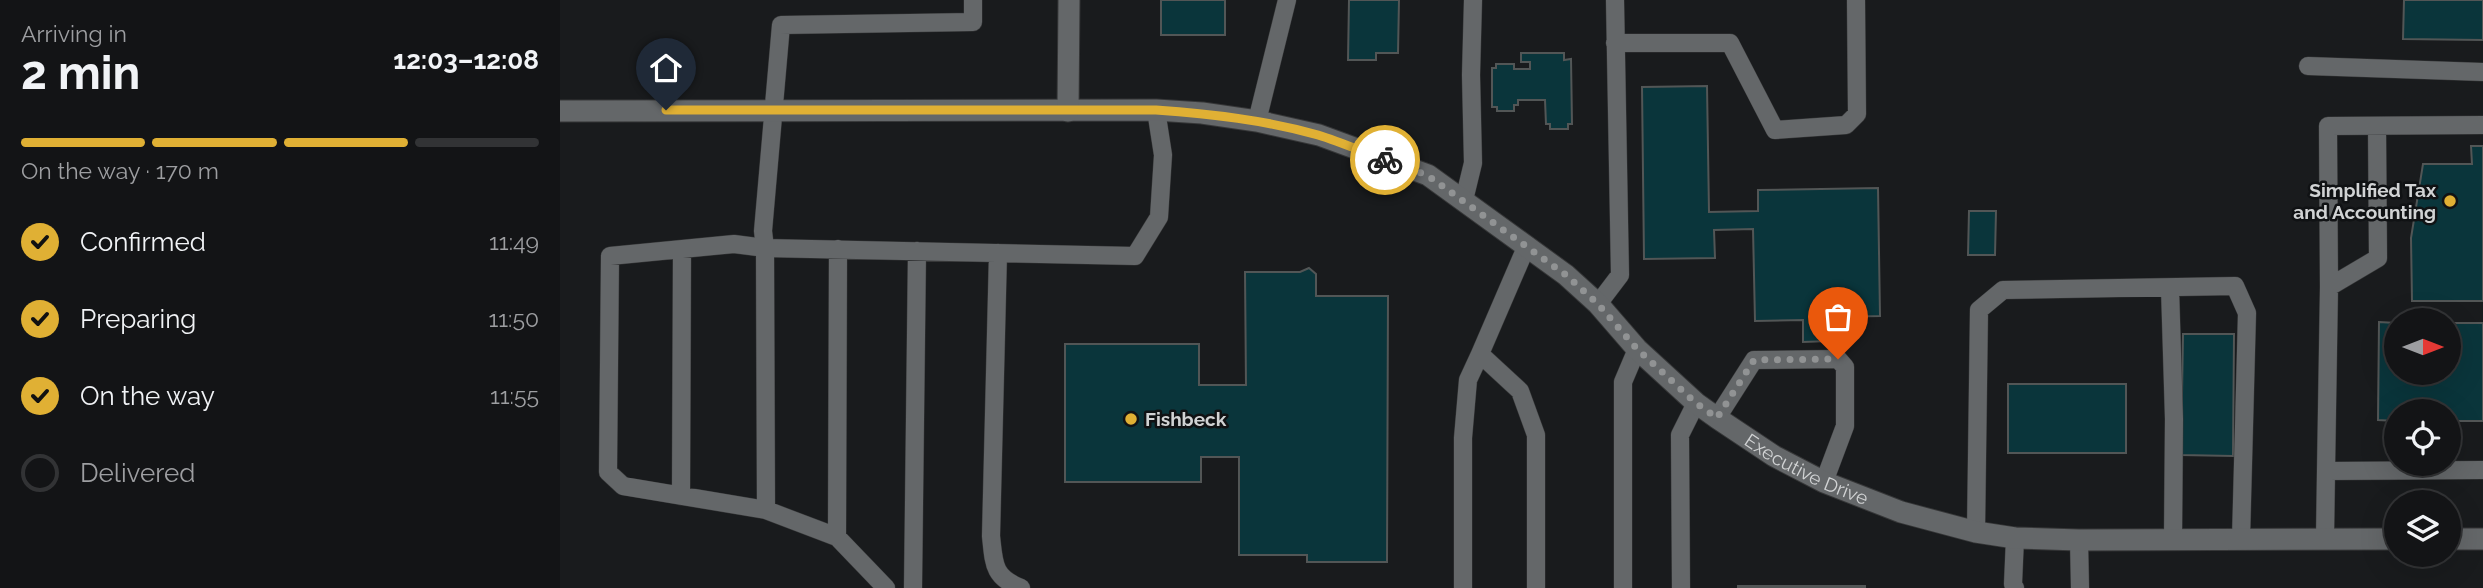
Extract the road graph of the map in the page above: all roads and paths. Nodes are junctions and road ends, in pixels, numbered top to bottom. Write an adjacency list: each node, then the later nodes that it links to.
1 (973, 0): 10 (lane)
2 (1069, 0): 13 (street)
3 (1287, 0): 14 (lane)
4 (1473, 0): 17 (lane)
5 (1615, 0): 7 (lane)
6 (1856, 0): 7 (lane)
7 (1615, 43): 26 (lane)
8 (2308, 66): 9 (lane)
9 (2483, 72)
10 (773, 109): 12 (street, Executive Drive); 13 (street, Executive Drive); 19 (lane)
11 (1156, 110): 13 (street, Executive Drive); 14 (street, Executive Drive); 23 (lane)
12 (560, 111)
13 (1068, 111)
14 (1257, 121): 17 (street, Executive Drive)
15 (2483, 125): 16 (lane)
16 (2376, 126): 24 (lane); 24 (lane)
17 (1464, 200): 18 (street, Executive Drive)
18 (1527, 246): 26 (street, Executive Drive); 28 (lane)
19 (765, 248): 20 (lane); 21 (lane); 35 (lane)
20 (682, 249): 34 (lane); 34 (lane)
21 (838, 249): 22 (lane); 37 (lane)
22 (917, 251): 23 (lane); 47 (lane)
23 (998, 253): 48 (lane)
24 (2329, 287): 32 (lane)
25 (2170, 288): 36 (lane); 39 (lane); 45 (lane)
26 (1598, 304): 27 (street, Executive Drive)
27 (1637, 349): 29 (street, Executive Drive); 51 (lane)
28 (1480, 354): 49 (lane); 50 (lane)
29 (1696, 403): 30 (street, Executive Drive); 52 (lane)
30 (1717, 418): 33 (street, Executive Drive); 33 (lane)
31 (2483, 470): 32 (lane)
32 (2326, 471): 40 (lane)
33 (1824, 482): 36 (street, Executive Drive)
34 (681, 496): 35 (lane)
35 (766, 510): 37 (lane)
36 (1976, 532): 38 (street, Executive Drive)
37 (837, 537): 46 (lane)
38 (2015, 538): 44 (street, Executive Drive); 53 (lane)
39 (2241, 539): 40 (street, Executive Drive); 45 (street, Executive Drive)
40 (2325, 539): 41 (street, Executive Drive)
41 (2384, 539)
42 (2461, 539): 43 (street)
43 (2483, 539)
44 (2079, 540): 45 (street, Executive Drive); 54 (lane)
45 (2173, 540)
46 (886, 588)
47 (913, 588)
48 (1021, 588)
49 (1463, 588)
50 (1536, 588)
51 (1623, 588)
52 (1681, 588)
53 (2015, 588)
54 (2080, 588)

